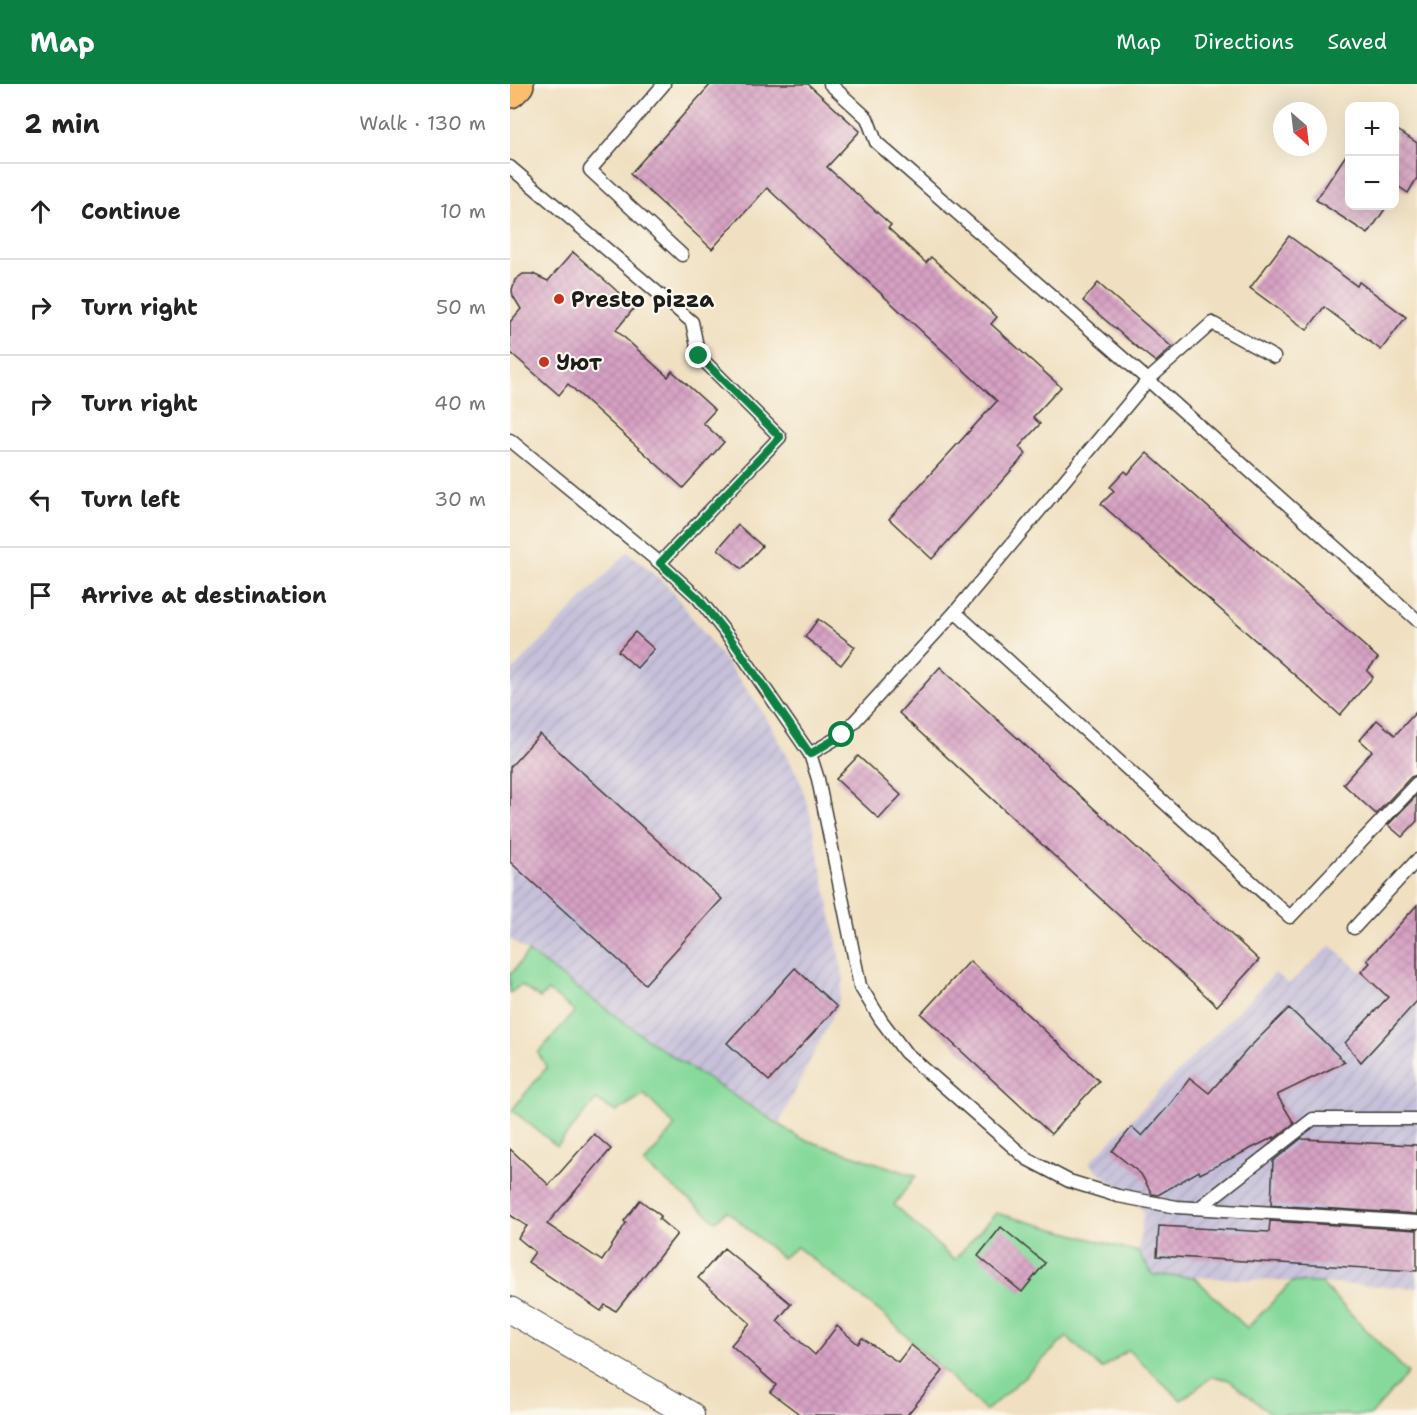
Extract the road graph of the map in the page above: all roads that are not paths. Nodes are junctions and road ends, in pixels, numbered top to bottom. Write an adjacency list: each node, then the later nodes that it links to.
1 (517, 84): 4 (main road)
2 (664, 84): 6 (lane)
3 (830, 84): 8 (lane)
4 (510, 91)
5 (510, 167): 10 (lane)
6 (682, 255)
7 (1274, 357): 8 (lane)
8 (1148, 380): 11 (lane); 12 (lane)
9 (510, 440): 10 (lane)
10 (660, 563): 13 (lane)
11 (955, 612): 13 (lane); 14 (lane)
12 (1417, 620)
13 (810, 754): 18 (lane)
14 (1417, 783)
15 (1417, 860): 16 (lane)
16 (1354, 928)
17 (1417, 1119): 18 (lane)
18 (1199, 1208): 19 (lane)
19 (1417, 1222)
20 (510, 1310): 21 (street)
21 (691, 1415)

